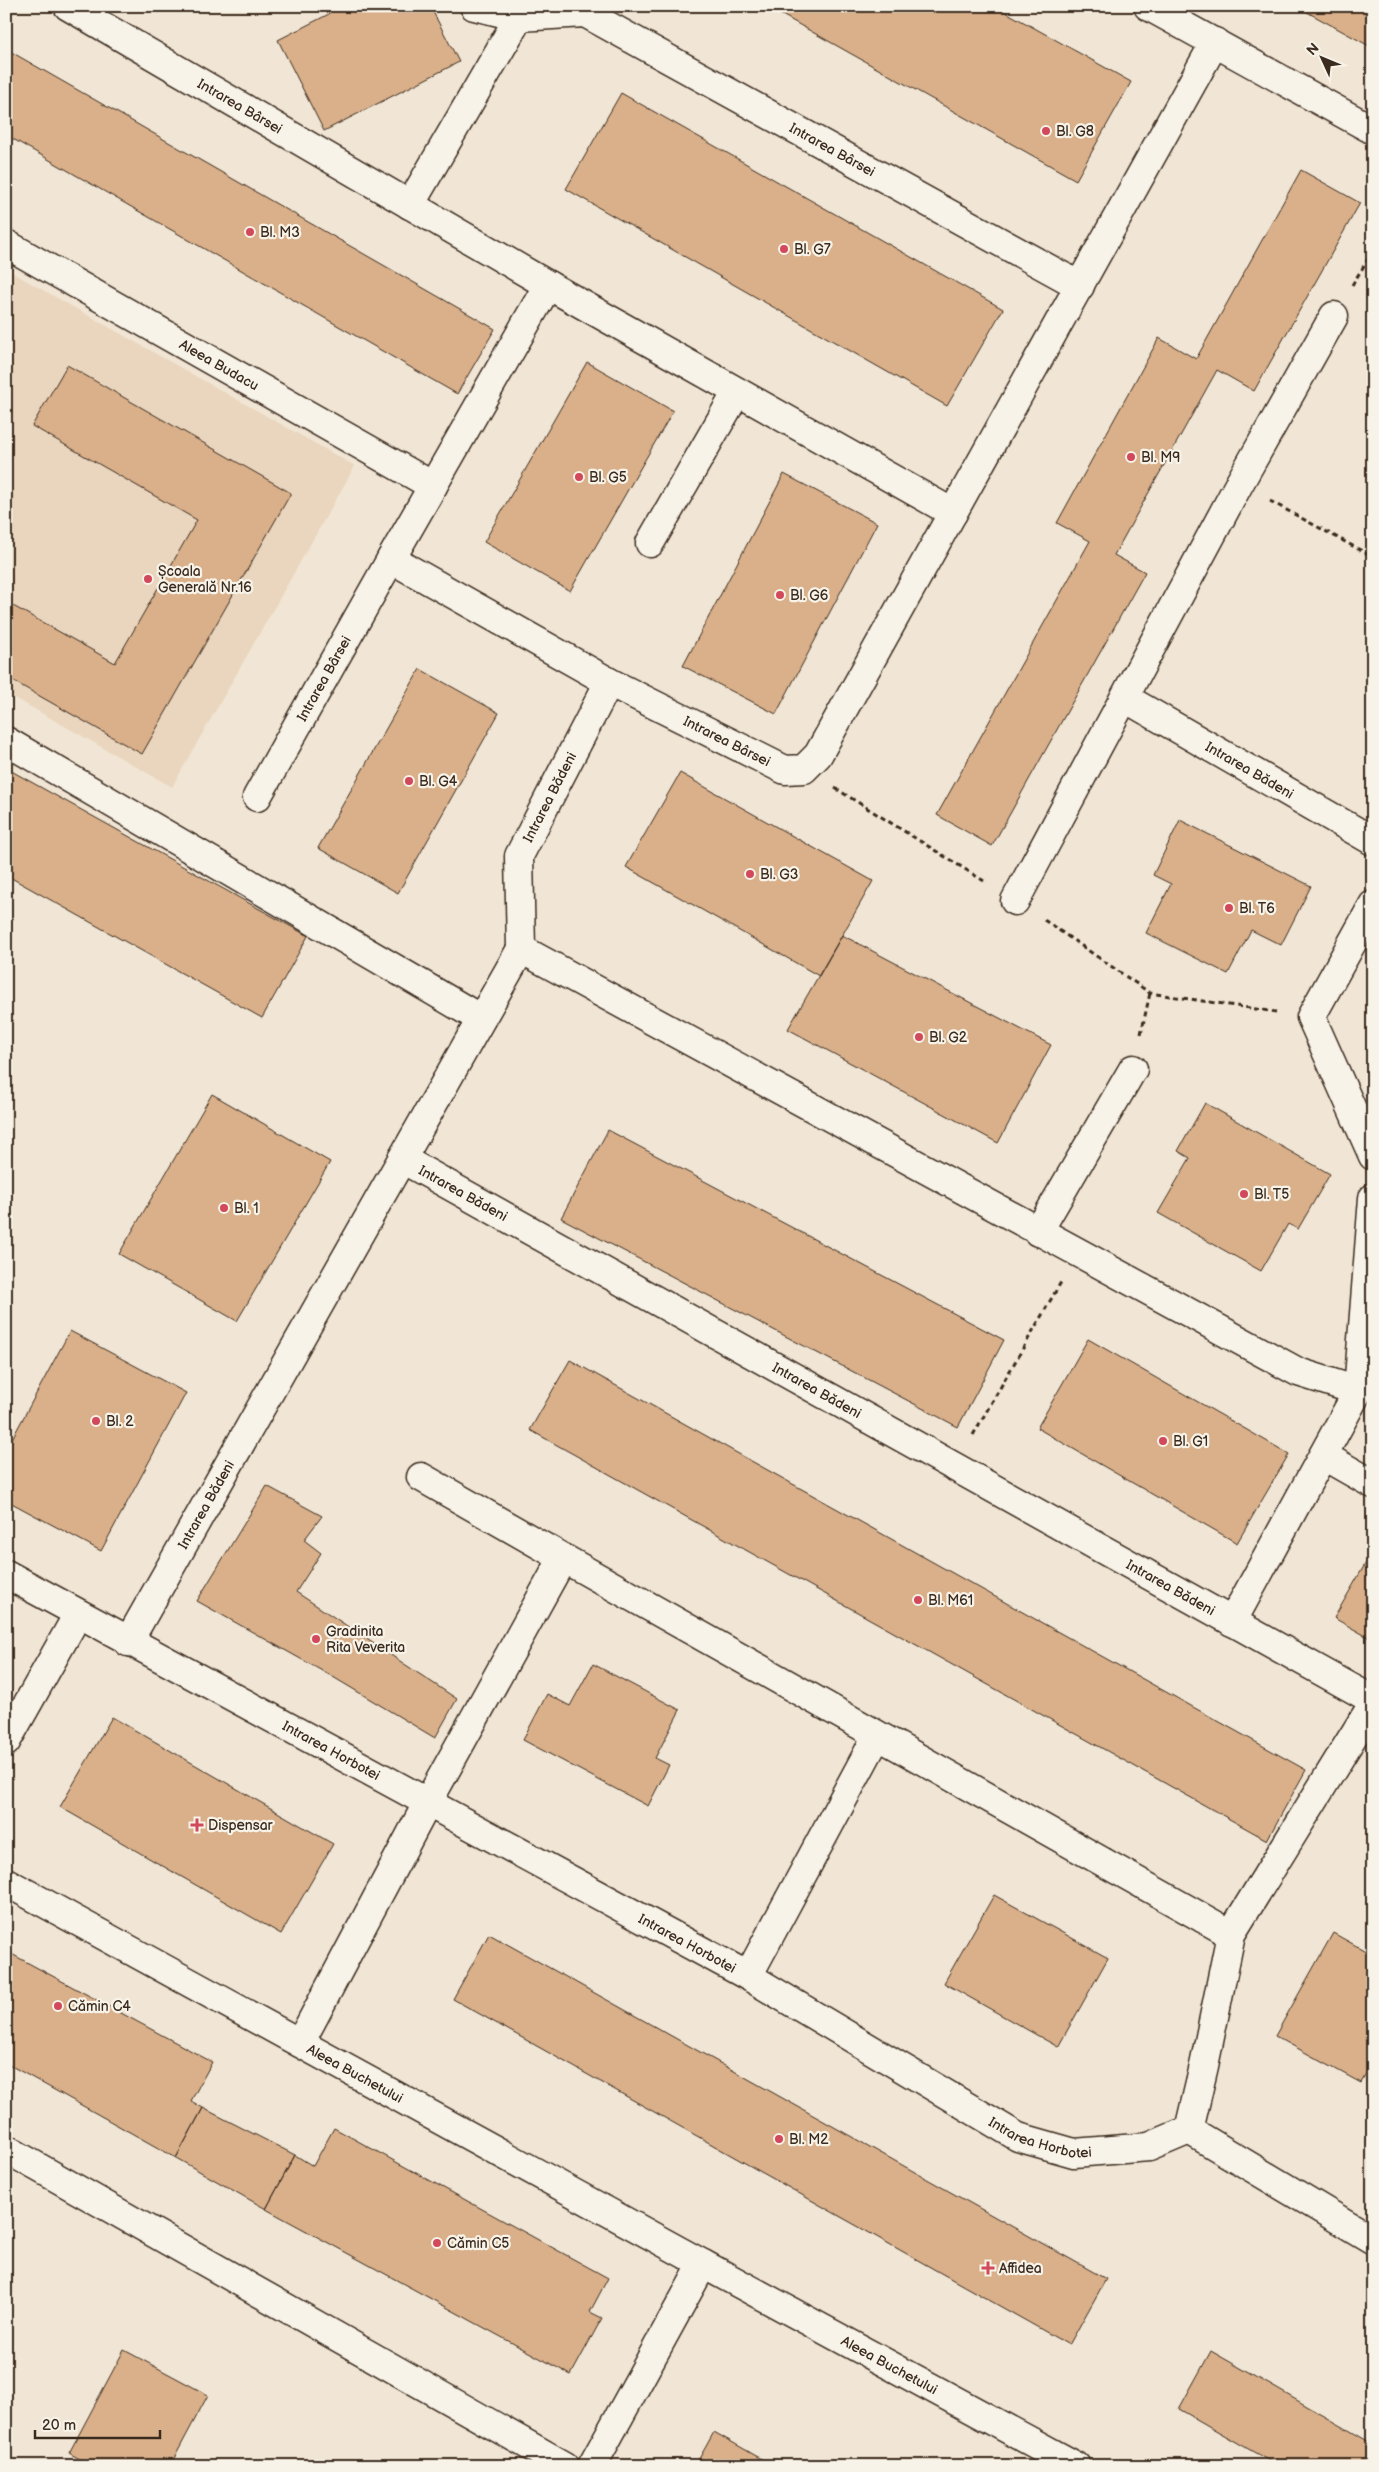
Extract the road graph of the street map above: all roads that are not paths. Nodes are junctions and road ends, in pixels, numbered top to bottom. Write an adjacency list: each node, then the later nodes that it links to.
1 (68, 6): 8 (street, Intrarea Bârsei)
2 (474, 6): 5 (street, Intrarea Bârsei)
3 (1148, 6): 6 (street)
4 (588, 10): 5 (street, Intrarea Bârsei); 11 (street, Intrarea Bârsei)
5 (519, 12): 8 (street)
6 (1215, 42): 7 (street); 11 (street, Intrarea Bârsei)
7 (1373, 130)
8 (410, 205): 10 (street, Intrarea Bârsei)
9 (6, 244): 14 (street, Aleea Budacu)
10 (548, 285): 13 (street, Intrarea Bârsei); 14 (street, Intrarea Bârsei)
11 (1080, 286): 15 (street, Intrarea Bârsei)
12 (1334, 316): 19 (street)
13 (737, 392): 15 (street, Intrarea Bârsei); 16 (street)
14 (433, 486): 17 (street, Intrarea Bârsei)
15 (953, 513): 18 (street, Intrarea Bârsei)
16 (650, 543)
17 (392, 558): 18 (street, Intrarea Bârsei); 21 (street, Intrarea Bârsei)
18 (609, 682): 25 (street, Intrarea Bădeni)
19 (1125, 698): 22 (street, Intrarea Bădeni); 23 (street)
20 (6, 741): 26 (street)
21 (257, 797)
22 (1373, 842)
23 (1015, 901)
24 (1373, 905): 28 (street)
25 (521, 949): 26 (street, Intrarea Bădeni); 31 (street)
26 (481, 1019): 29 (street, Intrarea Bădeni)
27 (1133, 1069): 31 (street)
28 (1373, 1156)
29 (402, 1159): 39 (street, Intrarea Bădeni); 40 (street, Intrarea Bădeni)
30 (1373, 1198): 32 (street, Intrarea Bădeni)
31 (1038, 1232): 32 (street)
32 (1358, 1391): 33 (street, Intrarea Bădeni)
33 (1324, 1456): 35 (street); 39 (street, Intrarea Bădeni)
34 (420, 1477): 36 (street)
35 (1373, 1484)
36 (563, 1558): 43 (street); 45 (street)
37 (6, 1574): 38 (street, Intrarea Horbotei)
38 (78, 1614): 40 (street, Intrarea Horbotei); 44 (street)
39 (1232, 1622): 41 (street, Intrarea Bădeni)
40 (128, 1642): 45 (street, Intrarea Horbotei)
41 (1373, 1700)
42 (1373, 1704): 47 (street)
43 (877, 1736): 47 (street); 48 (street)
44 (6, 1742)
45 (428, 1802): 48 (street, Intrarea Horbotei); 49 (street)
46 (6, 1882): 49 (street, Aleea Buchetului)
47 (1231, 1934): 50 (street)
48 (748, 1976): 50 (street, Intrarea Horbotei)
49 (300, 2043): 53 (street, Aleea Buchetului)
50 (1189, 2130): 52 (street)
51 (6, 2149): 54 (street)
52 (1373, 2240)
53 (704, 2264): 55 (street); 56 (street, Aleea Buchetului)
54 (564, 2466)
55 (592, 2466)
56 (1076, 2466)

